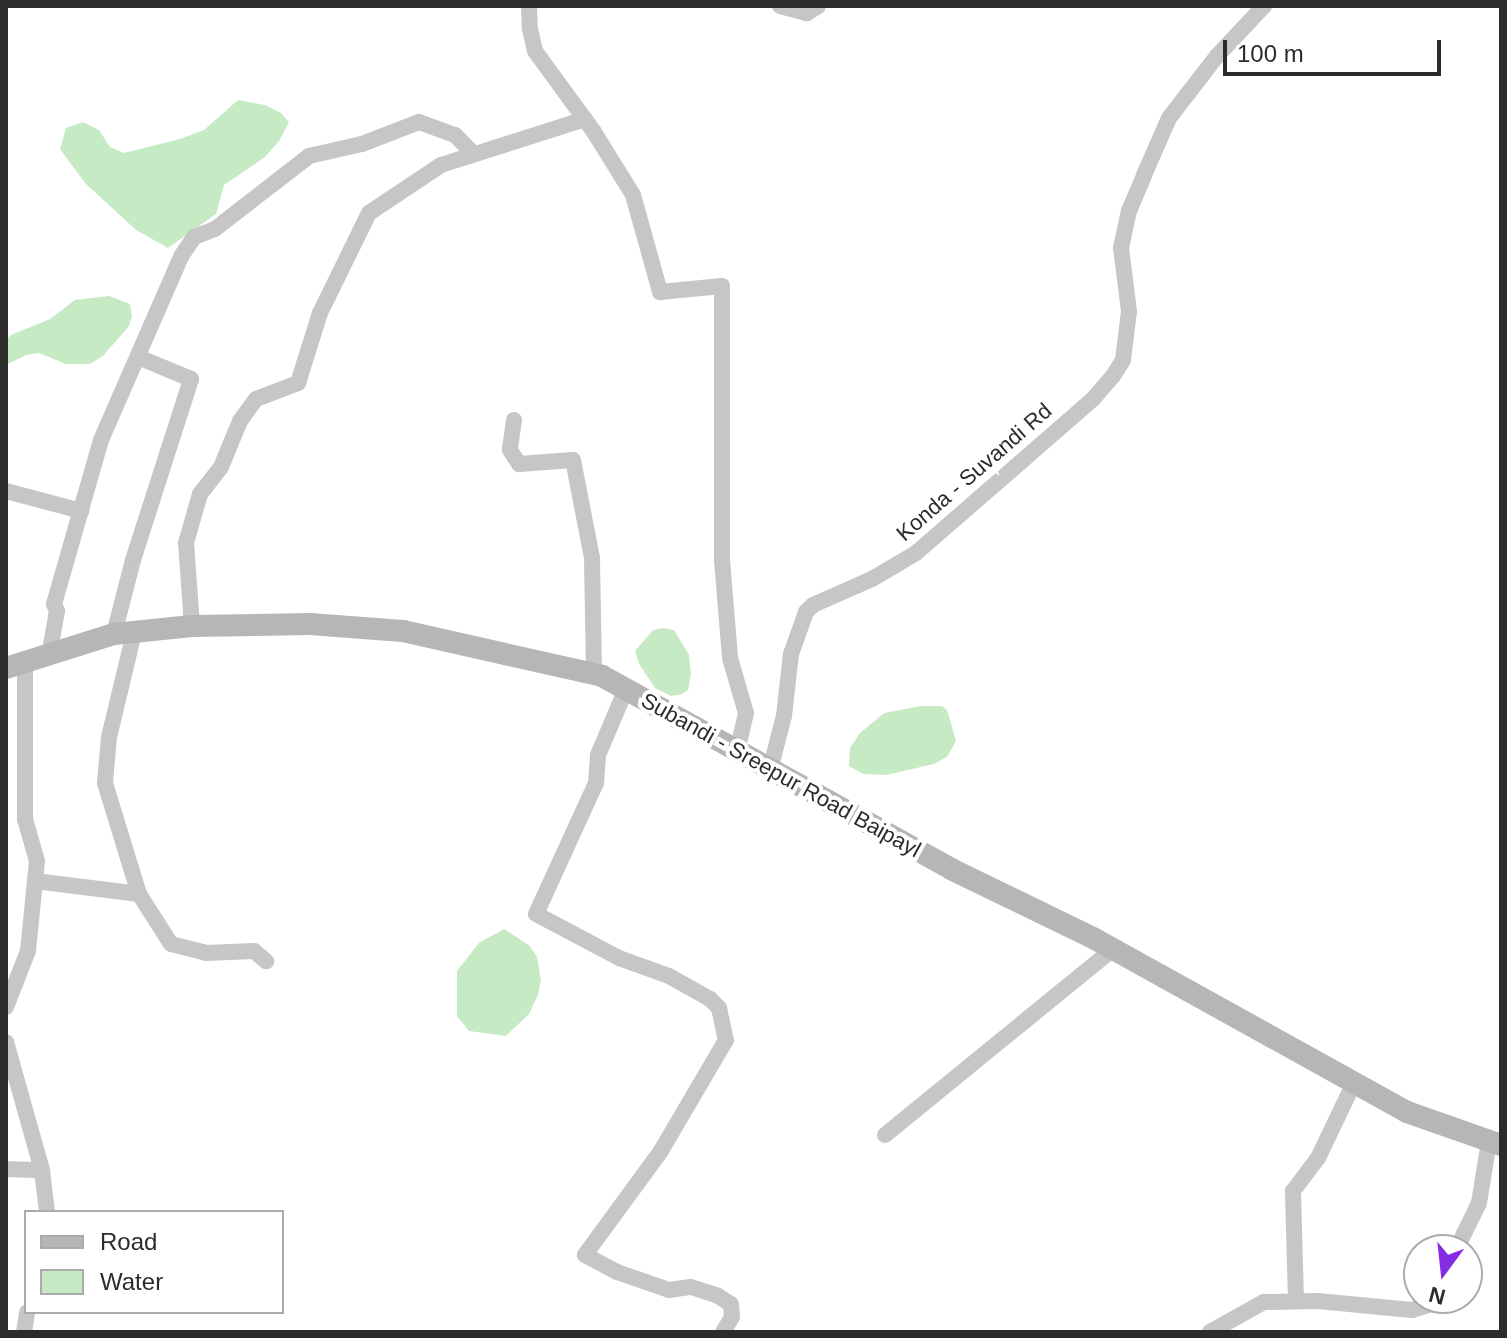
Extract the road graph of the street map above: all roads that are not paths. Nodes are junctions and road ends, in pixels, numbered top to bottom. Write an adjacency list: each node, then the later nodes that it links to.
1 (529, 6): 5 (street)
2 (780, 6): 3 (street)
3 (818, 6)
4 (1264, 6): 18 (street, Konda - Suvandi Rd)
5 (585, 119): 6 (street); 17 (street)
6 (474, 154): 7 (street); 11 (street)
7 (138, 357): 10 (street); 12 (street)
8 (514, 420): 15 (street)
9 (6, 491): 10 (street)
10 (81, 511): 13 (street)
11 (192, 626): 12 (street, Subandi - Sreepur Road Baipayl); 15 (street, Subandi - Sreepur Road Baipayl)
12 (124, 634): 13 (street, Subandi - Sreepur Road Baipayl); 20 (street)
13 (49, 656): 14 (street, Subandi - Sreepur Road Baipayl)
14 (16, 664): 19 (street)
15 (594, 674): 16 (street, Subandi - Sreepur Road Baipayl)
16 (626, 689): 17 (street, Subandi - Sreepur Road Baipayl); 34 (street)
17 (737, 751): 18 (street, Subandi - Sreepur Road Baipayl)
18 (770, 770): 21 (street, Subandi - Sreepur Road Baipayl)
19 (35, 881): 20 (street); 23 (street)
20 (139, 894): 22 (street)
21 (1113, 949): 25 (street, Subandi - Sreepur Road Baipayl); 26 (street)
22 (266, 961)
23 (6, 1007)
24 (6, 1042): 29 (street)
25 (1354, 1083): 27 (street, Subandi - Sreepur Road Baipayl); 32 (street)
26 (885, 1135)
27 (1495, 1143): 31 (street)
28 (6, 1169): 29 (street)
29 (42, 1170): 30 (street)
30 (47, 1210)
31 (1464, 1234)
32 (1296, 1301): 33 (street); 35 (street)
33 (1403, 1309)
34 (723, 1332)
35 (1210, 1332)

